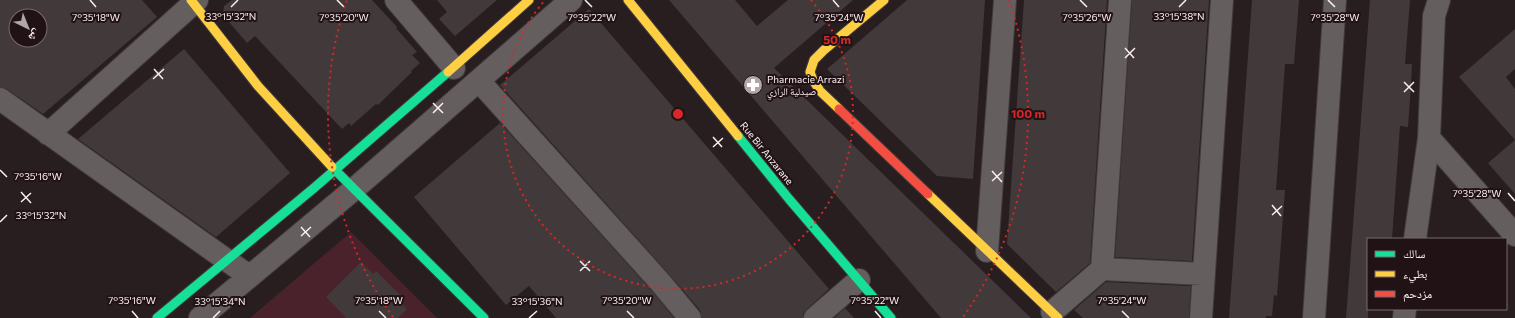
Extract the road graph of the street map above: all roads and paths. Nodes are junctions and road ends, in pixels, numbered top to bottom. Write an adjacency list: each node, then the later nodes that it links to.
1 (396, 0): 12 (street)
2 (529, 0): 12 (street)
3 (572, 0): 13 (street)
4 (628, 0): 26 (street, Rue Bir Anzarane)
5 (884, 0): 21 (street)
6 (1005, 0): 21 (street)
7 (1120, 0): 23 (street)
8 (1222, 0): 24 (street)
9 (1335, 0): 35 (street)
10 (1438, 0): 16 (street)
11 (194, 1): 15 (street); 17 (street)
12 (454, 68): 17 (street)
13 (479, 80): 18 (street); 31 (street)
14 (0, 99): 15 (street)
15 (48, 134): 22 (street)
16 (1429, 138): 19 (street); 20 (street)
17 (335, 170): 18 (street); 22 (street)
18 (353, 190): 25 (street); 30 (street)
19 (1515, 235)
20 (1415, 238)
21 (987, 251): 27 (street)
22 (226, 259): 25 (street); 28 (street)
23 (1102, 269): 24 (street); 27 (street)
24 (1204, 274): 34 (street)
25 (250, 276): 29 (street)
26 (859, 280): 32 (street); 33 (street, Rue Bir Anzarane)
27 (1055, 315)
28 (157, 318)
29 (200, 318)
30 (484, 318)
31 (690, 318)
32 (815, 318)
33 (891, 318)
34 (1202, 318)
35 (1314, 318)

